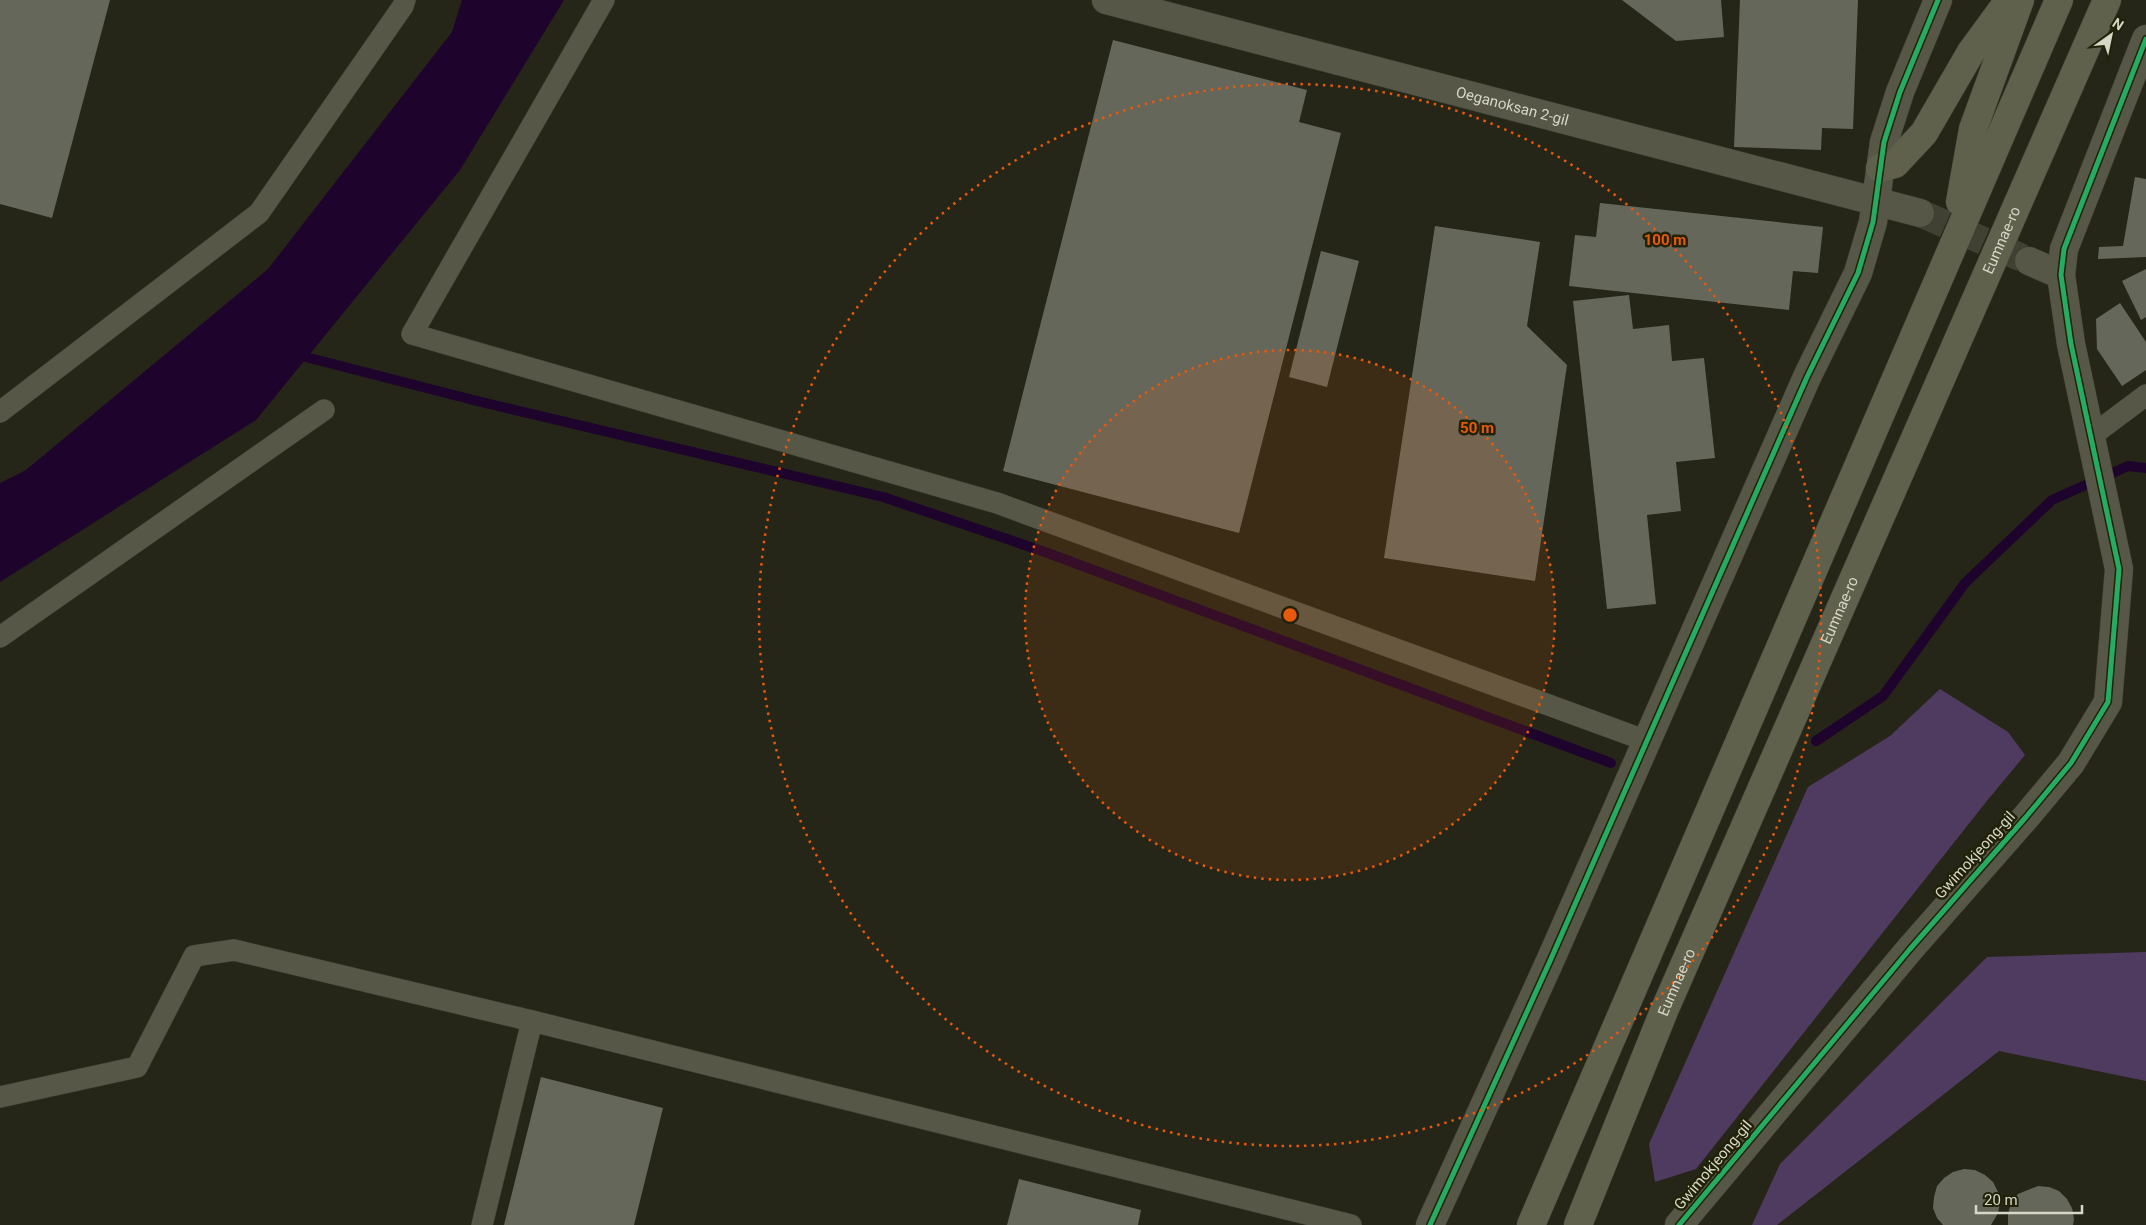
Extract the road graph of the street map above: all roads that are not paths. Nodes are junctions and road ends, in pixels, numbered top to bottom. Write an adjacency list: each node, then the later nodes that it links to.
1 (405, 0): 18 (lane)
2 (604, 0): 21 (lane)
3 (1106, 0): 11 (street, Oeganoksan 2-gil)
4 (1938, 0): 10 (street)
5 (2009, 0): 10 (street)
6 (2020, 0): 13 (street)
7 (2059, 0): 13 (street)
8 (2107, 0): 28 (street, Eumnae-ro)
9 (2146, 39): 15 (street, Gwimokjeong-gil)
10 (1880, 168): 11 (street)
11 (1876, 200): 12 (street, Oeganoksan 2-gil); 21 (street)
12 (1920, 213)
13 (1953, 246): 27 (street)
14 (2029, 261): 15 (street)
15 (2061, 275): 19 (street, Gwimokjeong-gil)
16 (2146, 395): 19 (lane)
17 (324, 410): 20 (lane)
18 (0, 412)
19 (2090, 436): 29 (street, Gwimokjeong-gil)
20 (0, 637)
21 (1647, 741): 26 (street)
22 (532, 1021): 23 (lane); 24 (lane); 25 (lane)
23 (0, 1097)
24 (482, 1225)
25 (1351, 1225)
26 (1430, 1225)
27 (1531, 1225)
28 (1578, 1225)
29 (1679, 1225)

